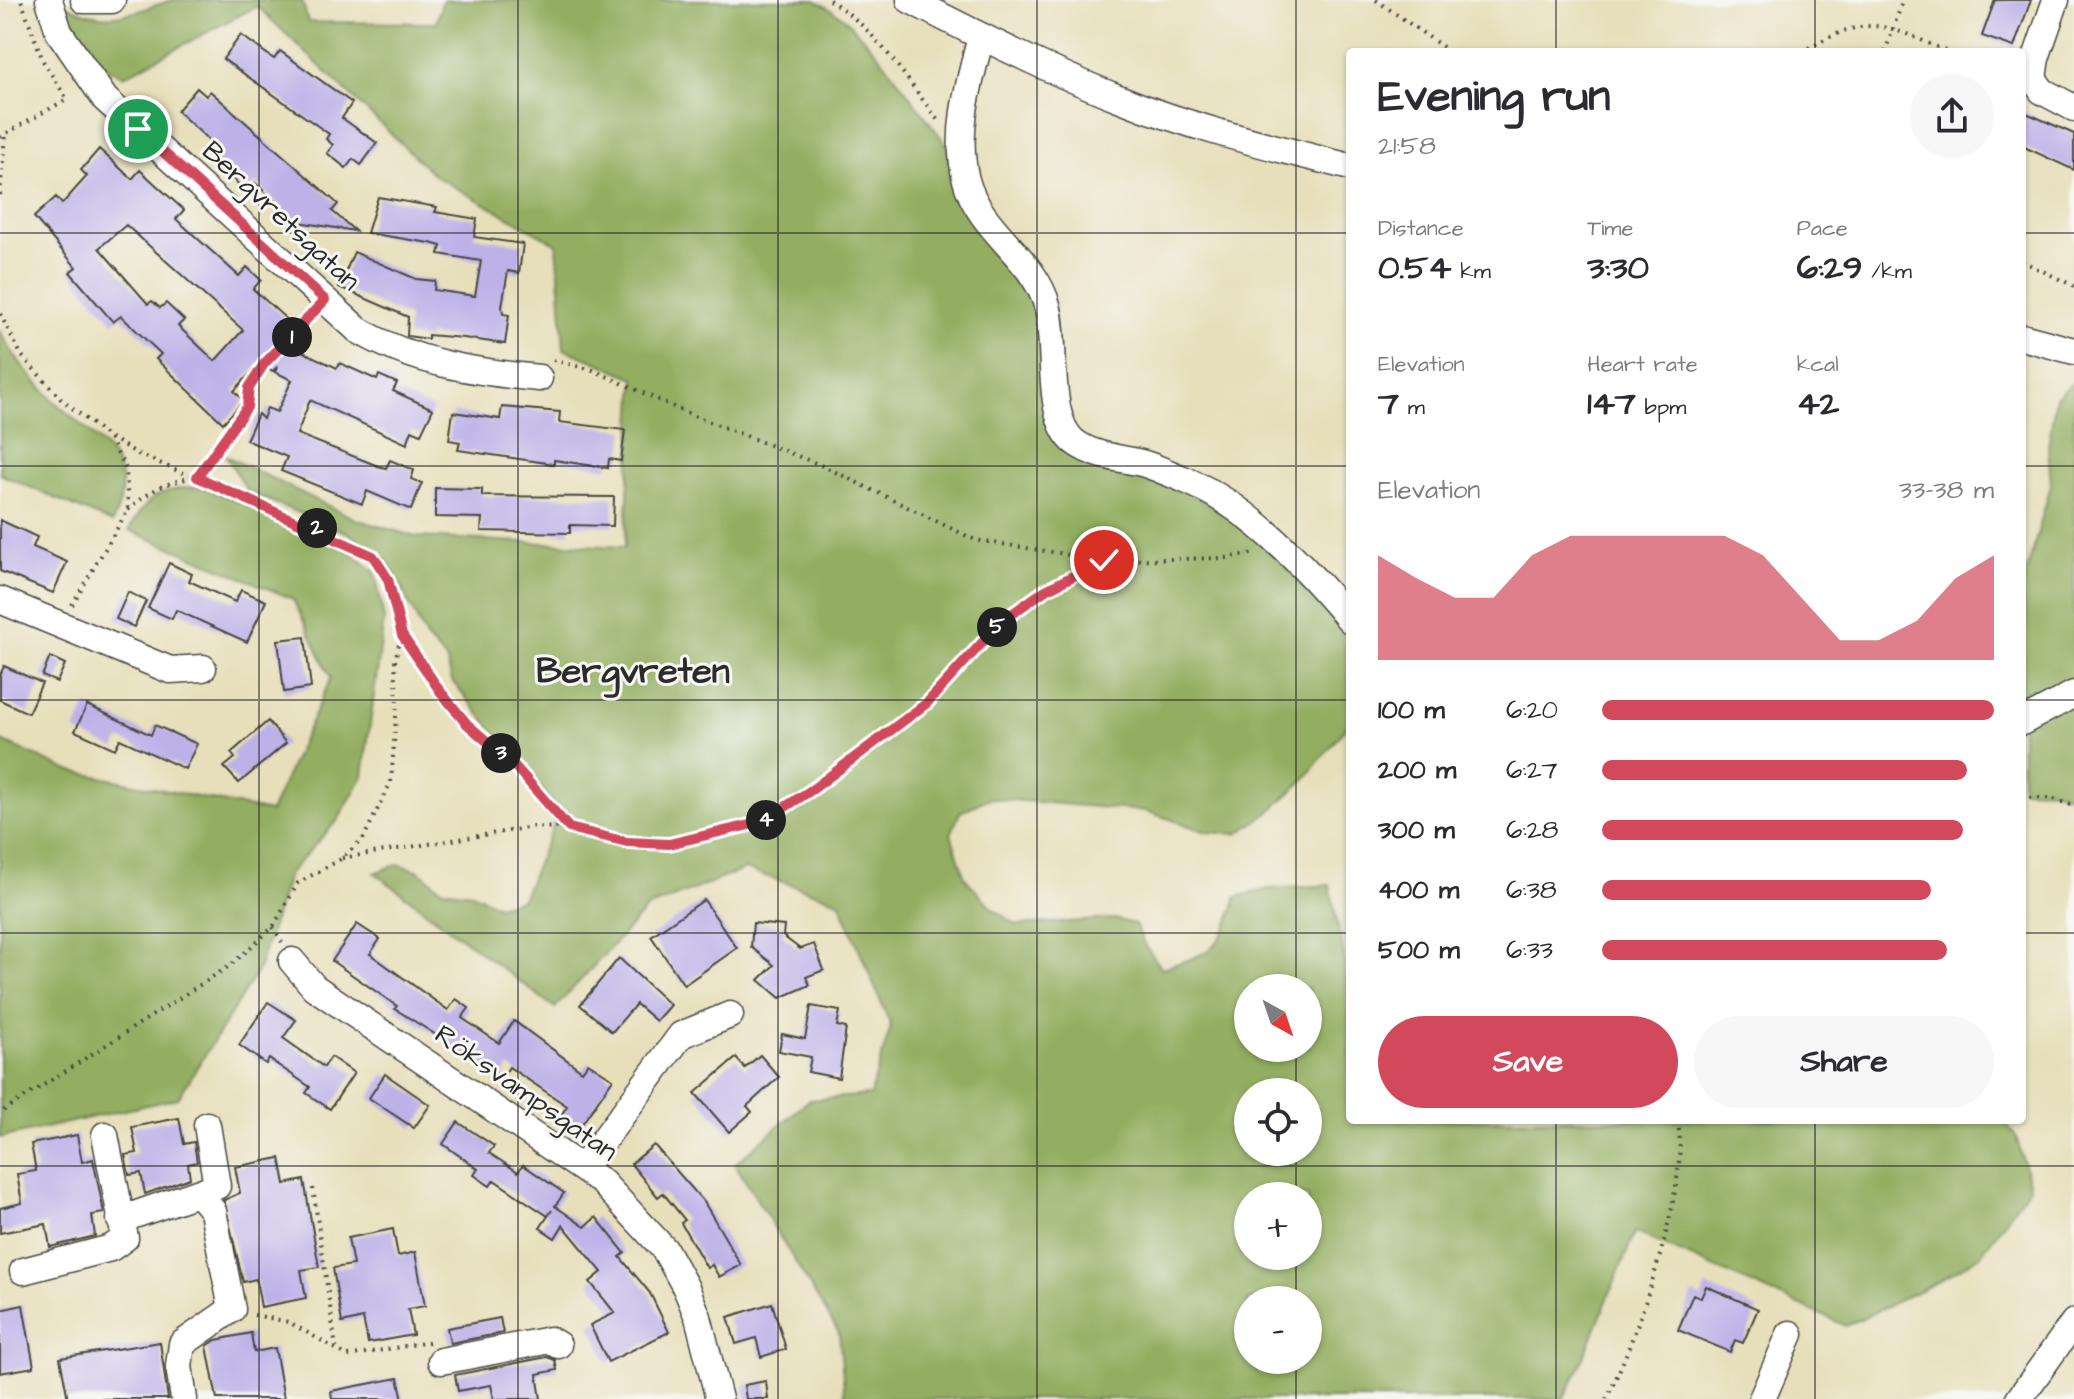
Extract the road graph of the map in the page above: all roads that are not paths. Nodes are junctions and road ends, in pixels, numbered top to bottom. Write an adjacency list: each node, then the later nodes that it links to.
1 (49, 0): 11 (street, Bergvretsgatan)
2 (84, 0): 3 (street)
3 (112, 0)
4 (910, 0): 6 (street)
5 (2056, 0): 7 (street)
6 (981, 37): 8 (street); 13 (street)
7 (2074, 108)
8 (1346, 166)
9 (2026, 338): 10 (street)
10 (2074, 351)
11 (541, 368)
12 (0, 600): 14 (street)
13 (1346, 616)
14 (203, 668)
15 (2074, 694): 16 (street)
16 (2026, 720)
17 (292, 961): 21 (street, Röksvampsgatan)
18 (730, 1015): 21 (street)
19 (207, 1125): 22 (street)
20 (105, 1135): 23 (street)
21 (583, 1168): 30 (street, Röksvampsgatan)
22 (198, 1193): 23 (street); 29 (street)
23 (120, 1220): 24 (street)
24 (23, 1271)
25 (2074, 1322): 32 (street)
26 (1790, 1334): 31 (street)
27 (558, 1345): 28 (street)
28 (439, 1351)
29 (184, 1399)
30 (719, 1399)
31 (1762, 1399)
32 (2019, 1399)

